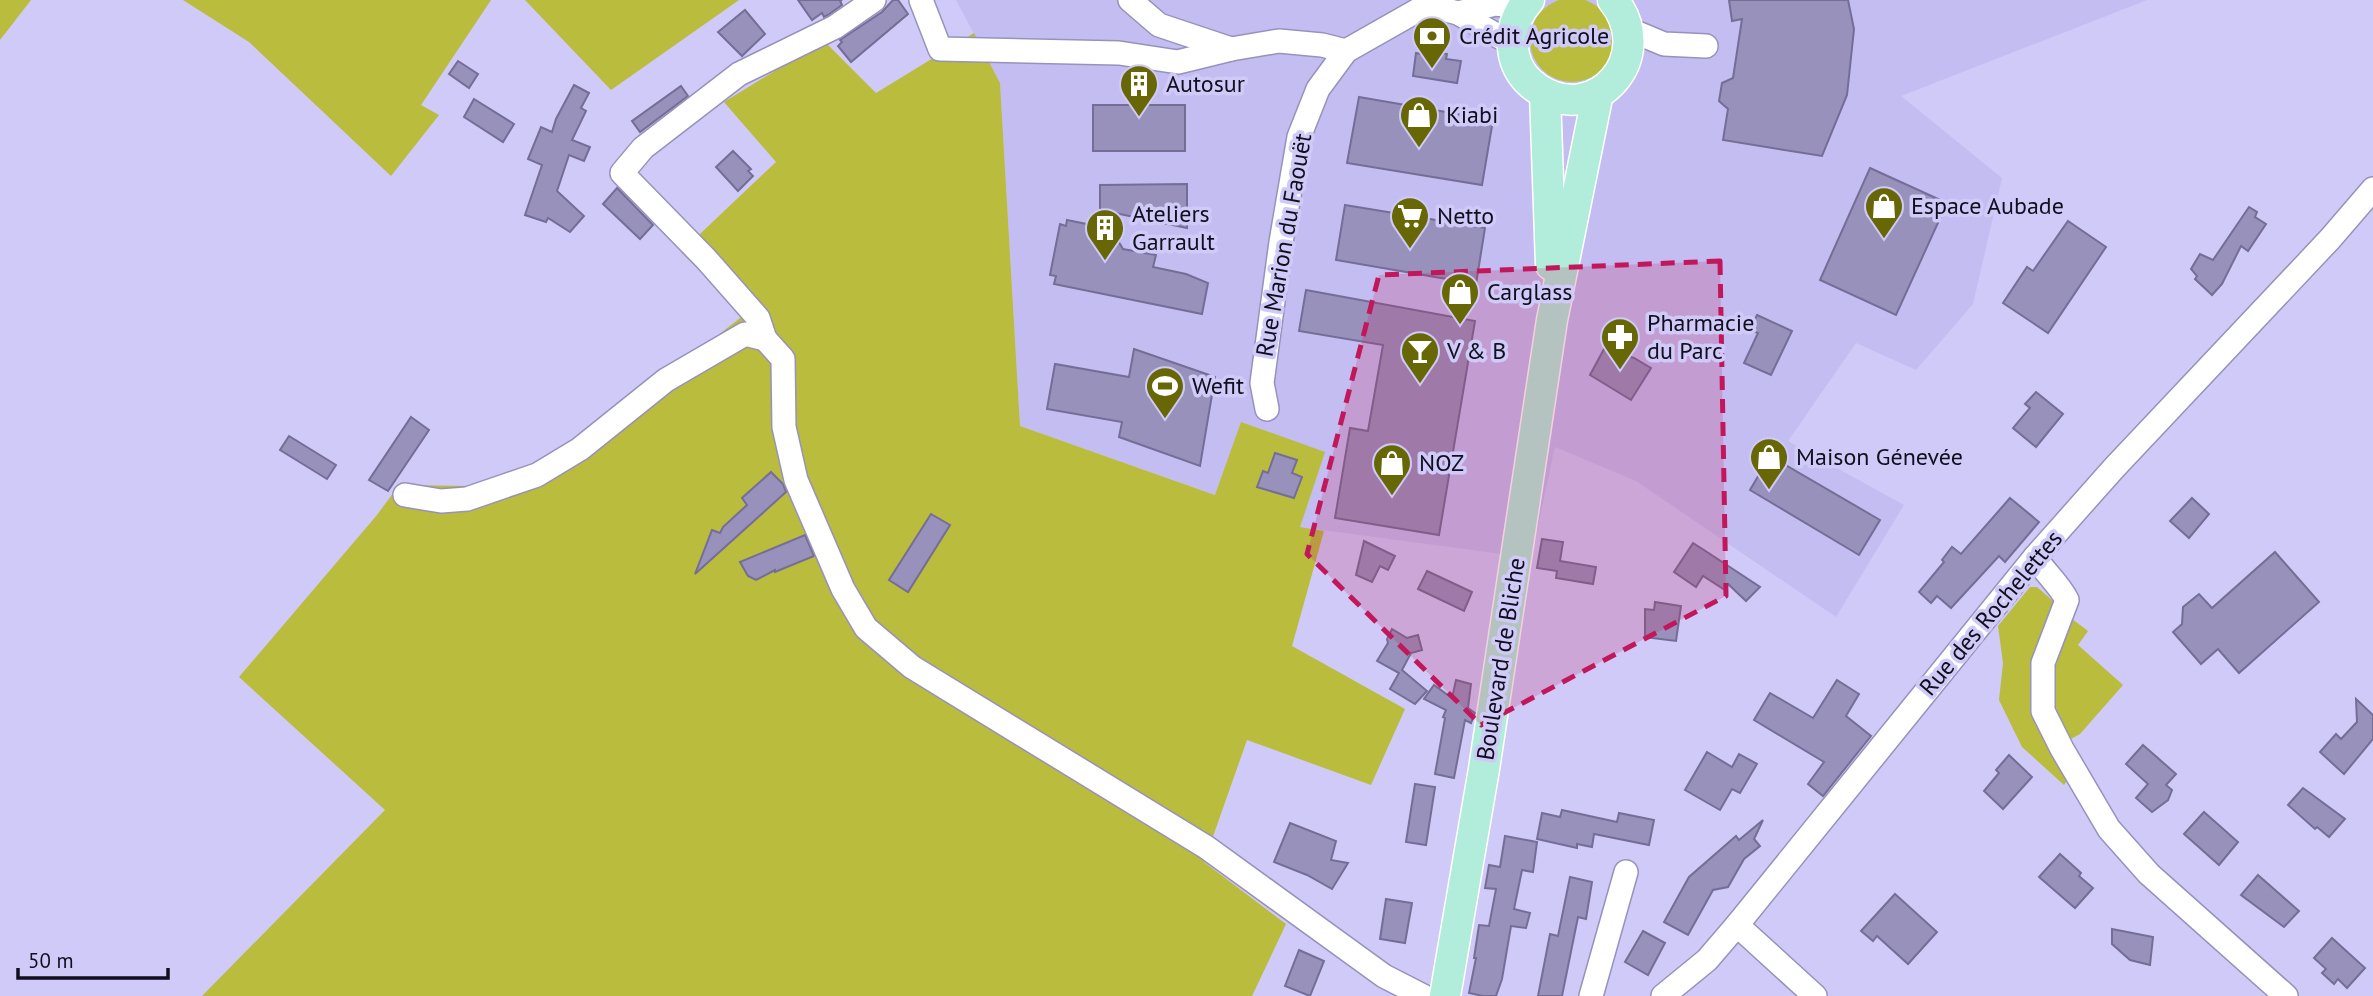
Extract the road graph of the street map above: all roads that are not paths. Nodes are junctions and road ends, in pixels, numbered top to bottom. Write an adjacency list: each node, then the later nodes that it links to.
1 (874, 0): 19 (street)
2 (920, 0): 12 (street)
3 (1130, 0): 12 (street)
4 (1613, 0): 8 (main road)
5 (1424, 2): 7 (street, Rue Marion du Faouët); 13 (street, Rue Marion du Faouët)
6 (1526, 3): 7 (street, Rue Marion du Faouët); 9 (main road)
7 (1458, 13): 9 (street, Rue Marion du Faouët)
8 (1628, 29): 10 (street); 14 (main road)
9 (1512, 44): 16 (main road)
10 (1664, 44): 11 (street); 14 (street)
11 (1706, 46)
12 (1231, 49): 13 (street)
13 (1346, 51): 20 (street, Rue Marion du Faouët)
14 (1626, 60): 15 (main road)
15 (1598, 93): 16 (main road); 18 (main road, Boulevard de Bliche)
16 (1545, 94): 18 (main road, Boulevard de Bliche)
17 (2373, 189): 22 (street, Rue des Rochelettes)
18 (1552, 320): 26 (main road, Boulevard de Bliche)
19 (765, 339): 21 (street); 25 (street)
20 (1267, 409)
21 (405, 495)
22 (2035, 558): 24 (street, Rue des Rochelettes); 30 (street)
23 (1626, 872): 27 (street)
24 (1737, 925): 28 (street, Rue des Rochelettes); 29 (street)
25 (1423, 996)
26 (1445, 996)
27 (1591, 996)
28 (1663, 996)
29 (1815, 996)
30 (2286, 996)

